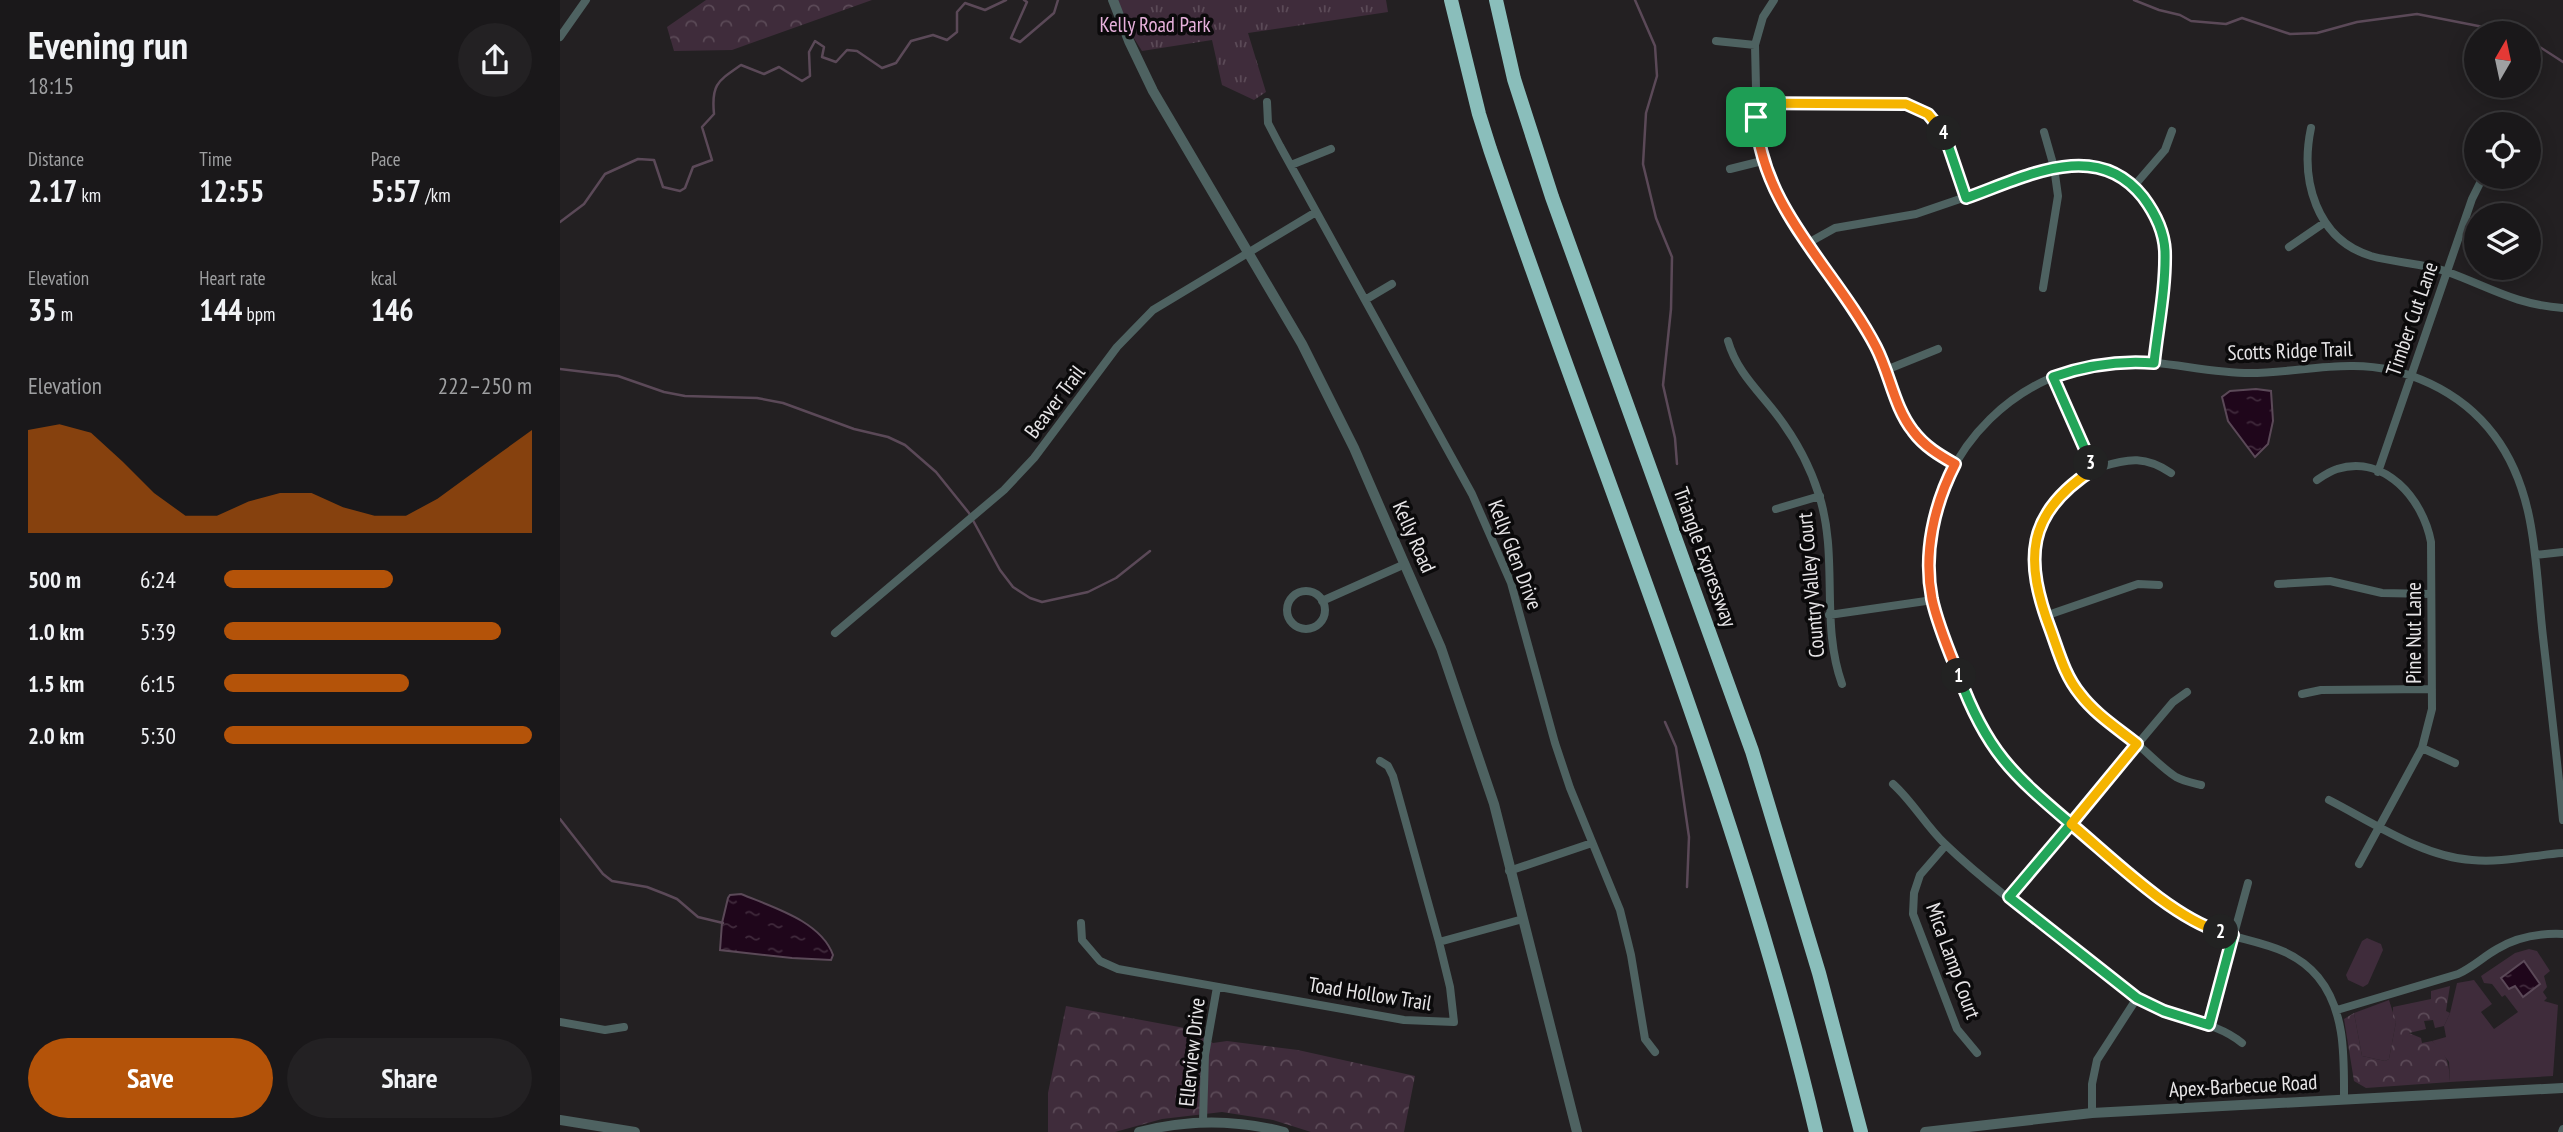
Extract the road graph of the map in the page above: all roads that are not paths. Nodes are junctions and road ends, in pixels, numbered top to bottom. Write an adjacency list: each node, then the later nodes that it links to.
1 (586, 0): 6 (street)
2 (1113, 0): 26 (street, Kelly Road)
3 (1451, 0): 101 (highway)
4 (1496, 0): 102 (highway, Triangle Expressway)
5 (1774, 0): 8 (street)
6 (560, 37)
7 (1716, 41): 8 (street)
8 (1755, 45): 10 (street)
9 (1267, 102): 16 (street, Kelly Glen Drive)
10 (1756, 103): 15 (street); 21 (street)
11 (2311, 128): 23 (street)
12 (2172, 131): 19 (street)
13 (2044, 132): 17 (street)
14 (1331, 149): 16 (street)
15 (1762, 161): 18 (street); 24 (street)
16 (1292, 165): 22 (street, Kelly Glen Drive)
17 (2054, 167): 19 (street); 21 (street); 29 (street)
18 (1730, 169)
19 (2134, 186): 34 (street)
20 (2477, 189): 27 (street, Timber Cut Lane)
21 (1966, 198): 24 (street)
22 (1316, 212): 26 (street, Beaver Trail); 30 (street, Kelly Glen Drive)
23 (2324, 223): 25 (street); 27 (street)
24 (1808, 243): 35 (street)
25 (2289, 247)
26 (1250, 253): 47 (street, Kelly Road); 55 (street, Beaver Trail)
27 (2447, 272): 31 (street); 36 (street, Timber Cut Lane)
28 (1392, 284): 30 (street)
29 (2043, 288)
30 (1365, 300): 71 (street, Kelly Glen Drive)
31 (2563, 307)
32 (1728, 341): 43 (street, Country Valley Court)
33 (1938, 349): 35 (street)
34 (2154, 363): 36 (street, Scotts Ridge Trail); 37 (street, Scotts Ridge Trail)
35 (1886, 370): 38 (street)
36 (2411, 376): 40 (street, Timber Cut Lane); 46 (street, Scotts Ridge Trail)
37 (2053, 377): 38 (street, Scotts Ridge Trail); 39 (street)
38 (1955, 464): 51 (street, Scotts Ridge Trail)
39 (2094, 469): 41 (street); 54 (street)
40 (2378, 471): 42 (street); 50 (street, Pine Nut Lane)
41 (2171, 473)
42 (2317, 480)
43 (1819, 496): 44 (street); 53 (street, Country Valley Court)
44 (1776, 509)
45 (2563, 552): 46 (street)
46 (2535, 555): 60 (street, Scotts Ridge Trail)
47 (1405, 564): 52 (street); 75 (street, Kelly Road)
48 (2278, 584): 50 (street)
49 (2159, 585): 54 (street)
50 (2431, 594): 57 (street, Pine Nut Lane)
51 (1933, 600): 53 (street); 69 (street, Scotts Ridge Trail)
52 (1322, 601): 52 (street)
53 (1829, 615): 56 (street, Country Valley Court)
54 (2045, 617): 61 (street)
55 (835, 632)
56 (1842, 684)
57 (2432, 690): 59 (street); 62 (street, Pine Nut Lane)
58 (2187, 692): 61 (street)
59 (2302, 694)
60 (2558, 728): 68 (street, Scotts Ridge Trail)
61 (2137, 744): 66 (street); 69 (street)
62 (2422, 748): 64 (street); 70 (street, Pine Nut Lane)
63 (1380, 761): 82 (street, Toad Hollow Trail)
64 (2455, 763)
65 (1893, 784): 72 (street)
66 (2202, 785)
67 (2329, 800): 70 (street)
68 (2563, 820)
69 (2071, 824): 77 (street); 81 (street, Scotts Ridge Trail)
70 (2381, 826): 73 (street); 74 (street, Pine Nut Lane)
71 (1592, 844): 75 (street); 90 (street, Kelly Glen Drive)
72 (1946, 845): 77 (street); 91 (street, Mica Lamp Court)
73 (2563, 853)
74 (2359, 864)
75 (1509, 871): 78 (street, Kelly Road)
76 (2248, 883): 81 (street)
77 (2009, 897): 84 (street)
78 (1523, 919): 82 (street); 100 (street, Kelly Road)
79 (1082, 923): 83 (street, Toad Hollow Trail)
80 (2563, 934): 85 (street)
81 (2233, 935): 85 (street, Scotts Ridge Trail); 87 (street)
82 (1439, 942): 83 (street, Toad Hollow Trail)
83 (1217, 987): 96 (street, Ellerview Drive)
84 (2137, 998): 87 (street); 94 (street)
85 (2337, 1010): 93 (street, Scotts Ridge Trail)
86 (560, 1022): 88 (street)
87 (2209, 1025): 89 (street)
88 (624, 1027)
89 (2242, 1044)
90 (1655, 1052)
91 (1977, 1053)
92 (2563, 1088): 93 (street, Apex-Barbecue Road)
93 (2344, 1100): 94 (street, Apex-Barbecue Road)
94 (2092, 1113): 103 (street, Apex-Barbecue Road)
95 (560, 1119): 97 (street)
96 (1203, 1121): 98 (street); 99 (street)
97 (635, 1132)
98 (1139, 1132)
99 (1284, 1132)
100 (1577, 1132)
101 (1816, 1132)
102 (1861, 1132)
103 (1925, 1132)

